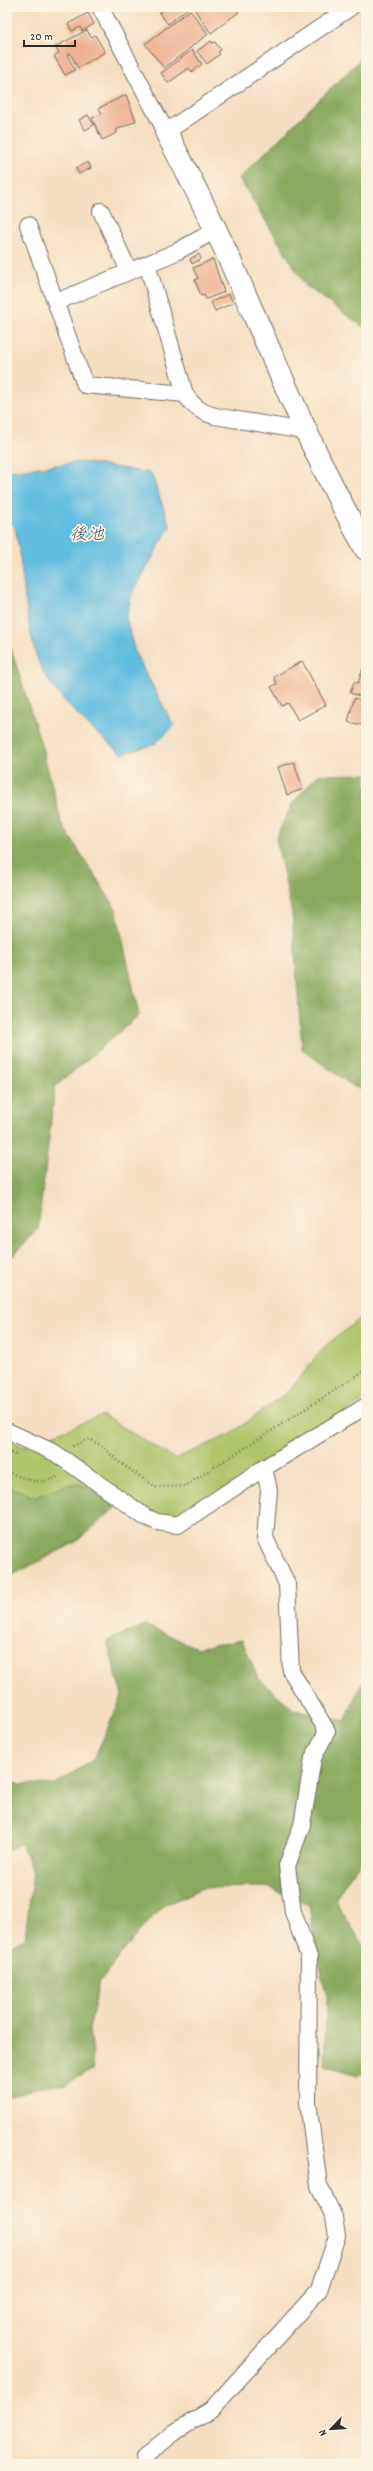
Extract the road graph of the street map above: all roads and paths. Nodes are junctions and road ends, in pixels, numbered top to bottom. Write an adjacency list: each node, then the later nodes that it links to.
1 (100, 7): 3 (street)
2 (351, 7): 3 (street)
3 (166, 132): 6 (street)
4 (101, 211): 8 (street)
5 (28, 225): 9 (street)
6 (216, 230): 7 (street); 11 (street)
7 (146, 264): 8 (street); 10 (street)
8 (129, 271): 9 (street)
9 (56, 302): 10 (street)
10 (184, 394): 11 (street)
11 (304, 431): 12 (street)
12 (366, 549)
13 (366, 1370): 16 (path)
14 (366, 1406): 18 (street)
15 (7, 1431): 16 (street)
16 (55, 1453): 17 (street)
17 (71, 1463): 18 (street); 19 (path)
18 (264, 1468): 20 (street)
19 (7, 1471)
20 (146, 2464)

